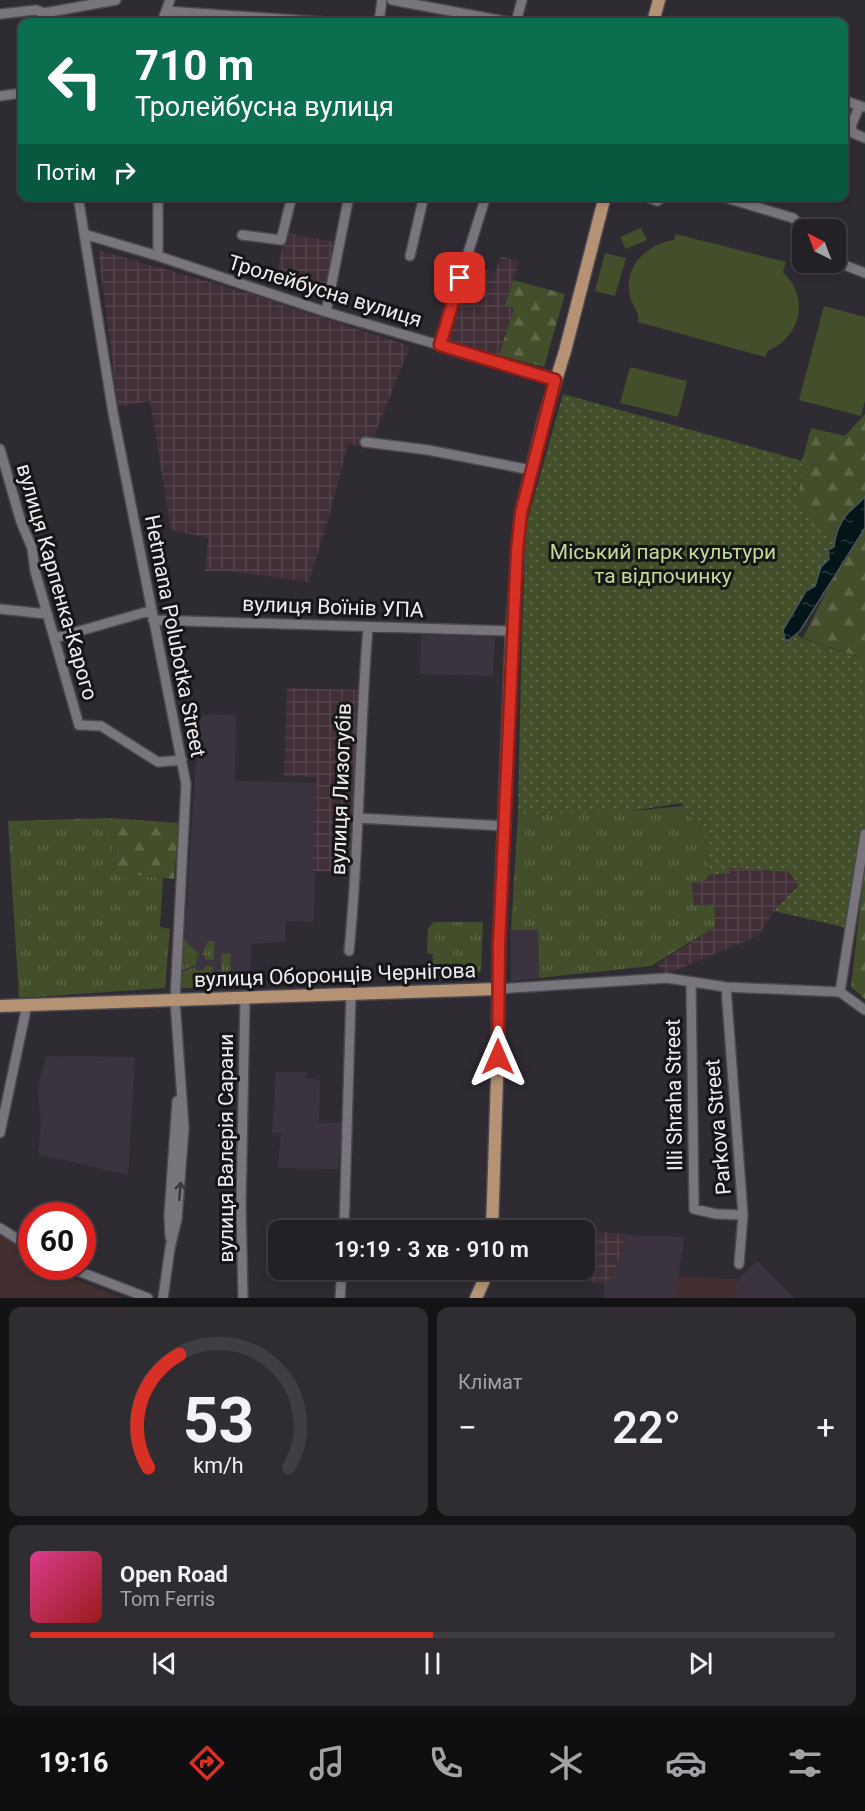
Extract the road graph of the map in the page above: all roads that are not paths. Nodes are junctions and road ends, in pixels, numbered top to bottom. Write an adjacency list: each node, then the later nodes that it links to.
1 (116, 0): 9 (street)
2 (170, 0): 7 (street)
3 (382, 0): 12 (street)
4 (392, 0): 13 (street)
5 (522, 0): 14 (street)
6 (659, 0): 15 (main road)
7 (166, 11): 10 (street); 11 (street)
8 (0, 15): 9 (street)
9 (45, 18)
10 (163, 18)
11 (267, 18)
12 (380, 18)
13 (488, 18)
14 (517, 18)
15 (654, 18)
16 (18, 94): 17 (street)
17 (0, 96)
18 (862, 107): 19 (street)
19 (865, 138)
20 (79, 201): 29 (street, Hetmana Polubotka Street)
21 (158, 201): 31 (street)
22 (291, 201): 30 (street)
23 (349, 201): 35 (street)
24 (423, 201): 32 (street)
25 (484, 201): 36 (street)
26 (604, 201): 37 (main road)
27 (737, 201): 28 (street)
28 (794, 219)
29 (84, 234): 31 (street, Тролейбусна вулиця); 43 (street, Hetmana Polubotka Street)
30 (242, 235)
31 (158, 256): 35 (street, Тролейбусна вулиця)
32 (410, 256)
33 (846, 266): 34 (street)
34 (865, 273)
35 (326, 312): 36 (street, Тролейбусна вулиця)
36 (440, 345): 37 (street, Тролейбусна вулиця)
37 (555, 380): 40 (main road)
38 (365, 441): 40 (street)
39 (0, 449): 42 (street, вулиця Карпенка-Карого)
40 (531, 470): 45 (main road)
41 (0, 609): 42 (street)
42 (47, 614): 46 (street, вулиця Карпенка-Карого)
43 (152, 617): 44 (street, вулиця Воїнів УПА); 46 (street, вулиця Воїнів УПА); 47 (street, Hetmana Polubotka Street)
44 (368, 627): 45 (street, вулиця Воїнів УПА); 48 (street, вулиця Лизогубів)
45 (512, 631): 49 (main road)
46 (56, 638): 47 (street, вулиця Карпенка-Карого)
47 (182, 760): 58 (street, Hetmana Polubotka Street)
48 (357, 818): 49 (street); 51 (street, вулиця Лизогубів)
49 (505, 826): 54 (main road)
50 (864, 837): 55 (street)
51 (349, 951)
52 (691, 982): 53 (street, вулиця Оборонців Чернігова); 54 (street, вулиця Оборонців Чернігова); 63 (street, Illi Shraha Street)
53 (726, 987): 55 (street, вулиця Оборонців Чернігова); 63 (street, Parkova Street)
54 (497, 989): 56 (main road, вулиця Оборонців Чернігова); 65 (main road)
55 (840, 992): 61 (street)
56 (351, 994): 57 (main road, вулиця Оборонців Чернігова); 64 (street)
57 (245, 998): 58 (main road, вулиця Оборонців Чернігова); 74 (street, вулиця Валерія Сарани)
58 (175, 1000): 59 (main road, вулиця Оборонців Чернігова); 73 (street, Hetmana Polubotka Street)
59 (27, 1005): 60 (main road, вулиця Оборонців Чернігова); 62 (street)
60 (0, 1006)
61 (865, 1010)
62 (0, 1133)
63 (743, 1215): 68 (street, Parkova Street)
64 (344, 1220)
65 (492, 1220)
66 (0, 1228): 67 (street)
67 (18, 1239)
68 (739, 1264)
69 (96, 1278): 72 (street)
70 (341, 1280): 75 (street)
71 (484, 1280): 76 (main road)
72 (148, 1298)
73 (163, 1298)
74 (243, 1298)
75 (340, 1298)
76 (476, 1298)

